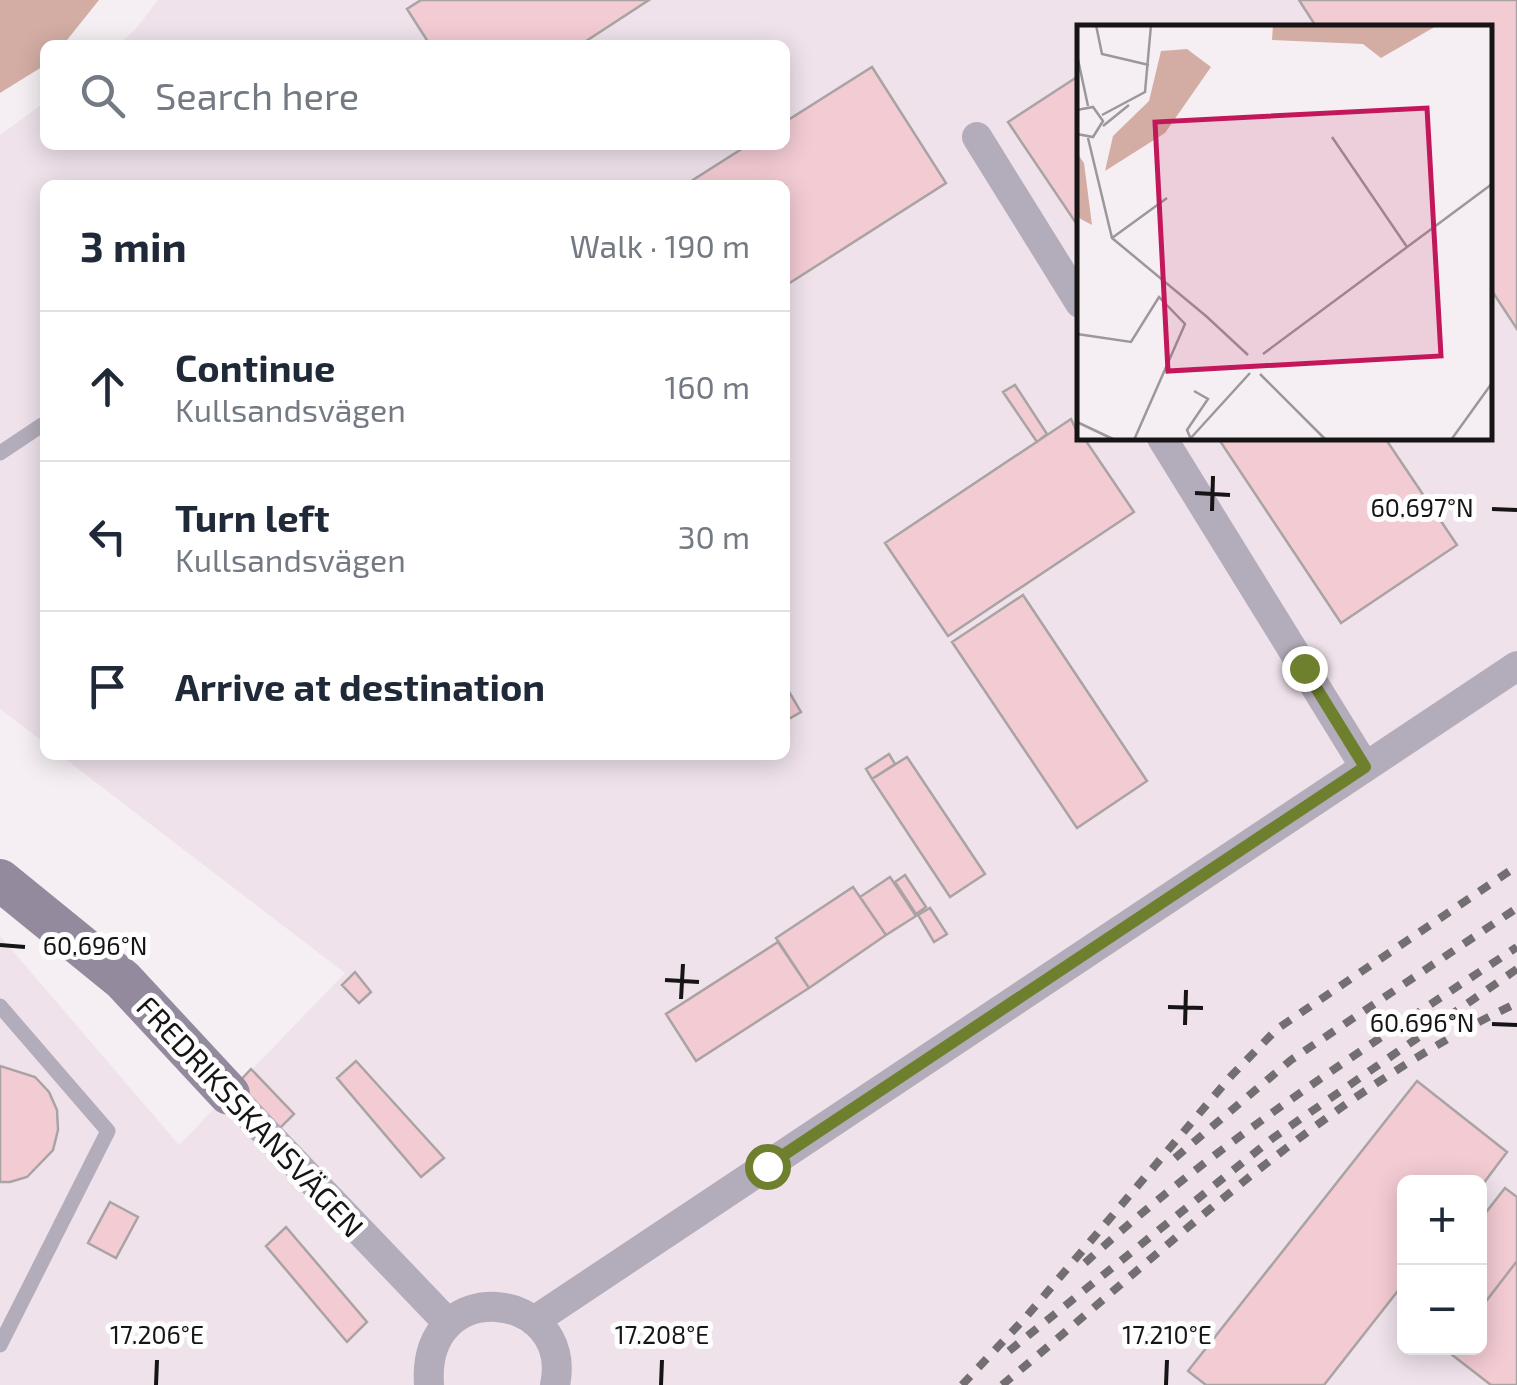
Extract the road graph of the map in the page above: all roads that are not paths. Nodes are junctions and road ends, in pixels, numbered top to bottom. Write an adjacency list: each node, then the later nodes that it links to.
1 (978, 137): 2 (street)
2 (1077, 298)
3 (40, 426): 5 (lane)
4 (1163, 440): 7 (street)
5 (0, 453)
6 (1517, 666): 7 (street)
7 (1365, 767): 11 (street)
8 (0, 880): 10 (main road, FREDRIKSSKANSVÄGEN)
9 (0, 1006): 13 (lane)
10 (229, 1094): 12 (street, FREDRIKSSKANSVÄGEN)
11 (534, 1321): 12 (street); 15 (street)
12 (448, 1323): 14 (street)
13 (0, 1345)
14 (428, 1385)
15 (555, 1385)

